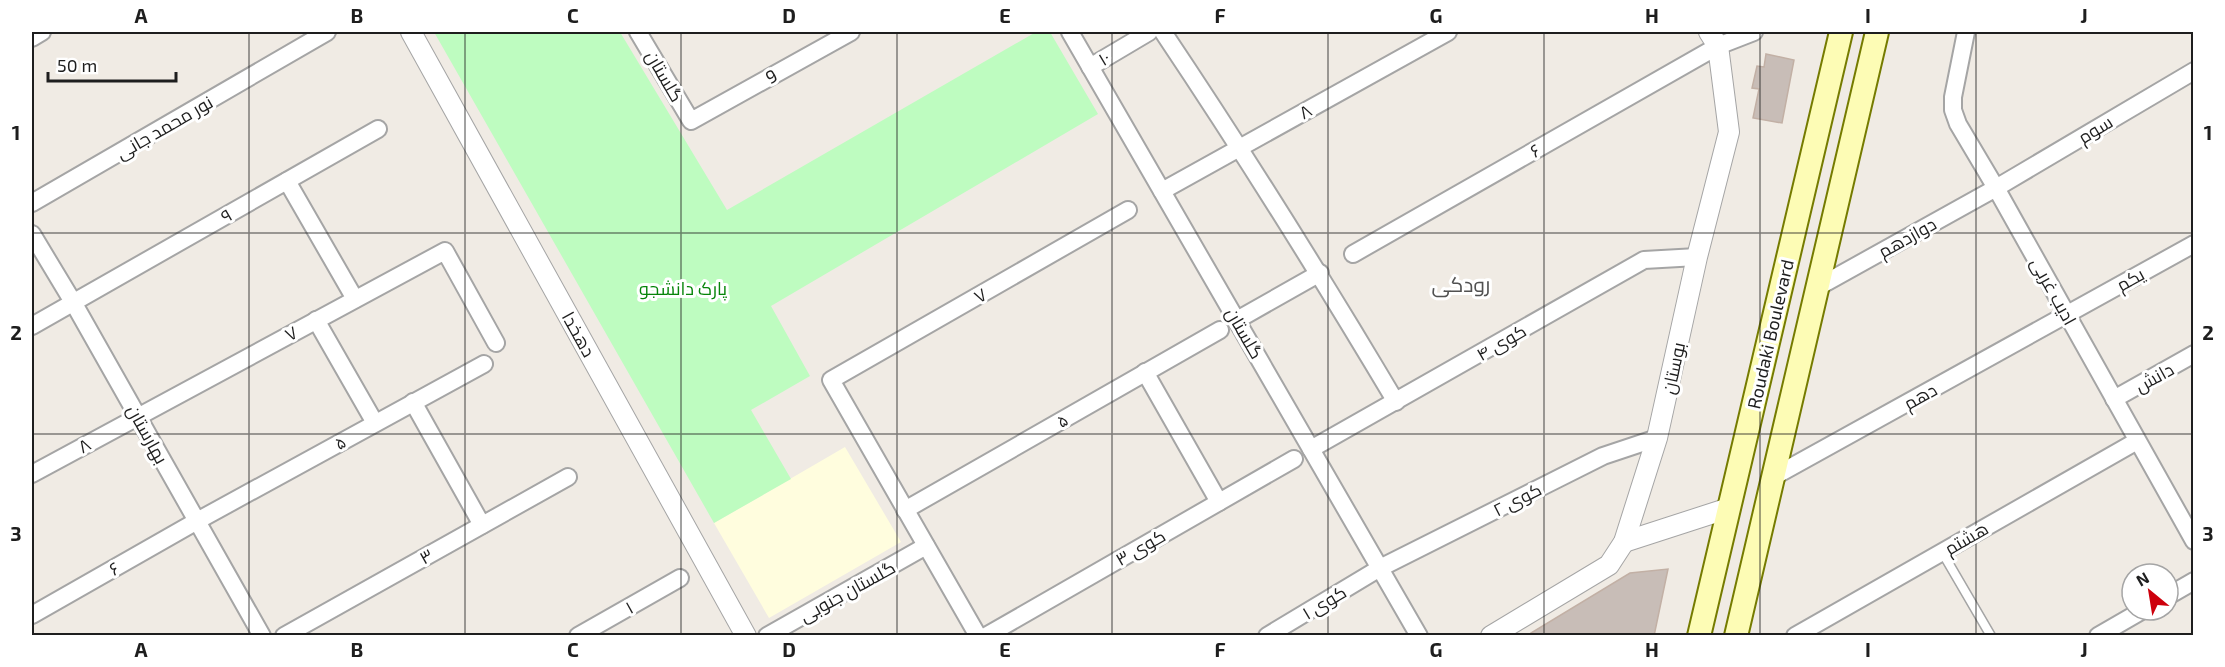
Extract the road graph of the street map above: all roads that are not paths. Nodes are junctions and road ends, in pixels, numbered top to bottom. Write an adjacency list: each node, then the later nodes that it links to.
1 (42, 32): 14 (street)
2 (327, 32): 24 (street, نور محمد جانی)
3 (411, 32): 73 (street, دهخدا)
4 (638, 32): 18 (street, گلستان)
5 (851, 32): 18 (street, 9)
6 (1070, 32): 16 (street, گلستان)
7 (1149, 32): 16 (street, ۱۰)
8 (1163, 32): 20 (street)
9 (1448, 32): 20 (street, ۸)
10 (1754, 32): 15 (street)
11 (1842, 32): 56 (main road, Roudaki Boulevard)
12 (1877, 32): 31 (main road, Roudaki Boulevard)
13 (1966, 32): 22 (street, ادیب غربی)
14 (32, 38)
15 (1713, 39): 28 (street, ۶); 29 (street, بوستان)
16 (1090, 67): 23 (street, گلستان)
17 (2193, 71): 22 (street, سوم)
18 (691, 122)
19 (378, 129): 21 (street, ۹)
20 (1240, 147): 23 (street, ۸); 30 (street)
21 (286, 181): 32 (street); 33 (street, ۹)
22 (1996, 188): 31 (street, دوازدهم); 34 (street, ادیب غربی)
23 (1162, 191): 36 (street, گلستان)
24 (32, 203)
25 (1128, 210): 57 (street, ۷)
26 (32, 234): 33 (street, بهارستان)
27 (2193, 244): 34 (street, یکم)
28 (1353, 254)
29 (1697, 257): 45 (street, کوی ۴); 48 (street, بوستان)
30 (1320, 273): 36 (street); 45 (street)
31 (1818, 287): 54 (main road, Roudaki Boulevard)
32 (355, 299): 35 (street, ۷); 39 (street, ۷)
33 (73, 302): 37 (street); 46 (street, بهارستان)
34 (2067, 314): 43 (street, ادیب غربی); 54 (street, دهم)
35 (316, 320): 46 (street, ۷); 47 (street)
36 (1237, 320): 50 (street, گلستان)
37 (32, 326)
38 (1220, 330): 42 (street, ۵)
39 (496, 343)
40 (2193, 354): 43 (street, دانش)
41 (484, 364): 44 (street, ۵)
42 (1145, 372): 55 (street); 57 (street, ۵)
43 (2114, 399): 49 (street, ادیب غربی)
44 (413, 402): 47 (street, ۵); 59 (street)
45 (1396, 402): 50 (street, کوی ۴)
46 (137, 416): 52 (street, ۸); 58 (street, بهارستان)
47 (375, 423): 58 (street, ۵)
48 (1657, 438): 61 (street, بوستان); 64 (street, کوی ۲)
49 (2138, 441): 60 (street, ادیب غربی); 63 (street, هشتم)
50 (1311, 449): 64 (street, گلستان)
51 (1294, 459): 55 (street, کوی ۳)
52 (32, 474)
53 (568, 477): 59 (street, ۳)
54 (1773, 477): 81 (main road, Roudaki Boulevard)
55 (1219, 502): 76 (street, کوی ۳)
56 (1729, 508): 61 (street); 80 (main road, Roudaki Boulevard)
57 (905, 510): 62 (street)
58 (196, 521): 68 (street, ۶); 70 (street, بهارستان)
59 (482, 525): 71 (street, ۳)
60 (2193, 541)
61 (1624, 542): 79 (street, بوستان)
62 (926, 546): 74 (street, گلستان جنوبی); 75 (street)
63 (1942, 552): 82 (street, هشتم); 83 (lane)
64 (1380, 568): 77 (street, کوی ۱); 78 (street, گلستان)
65 (680, 578): 72 (street, ۱)
66 (2193, 581): 67 (street)
67 (2180, 589)
68 (32, 615)
69 (2122, 622): 84 (street)
70 (262, 636)
71 (284, 636)
72 (578, 636)
73 (746, 636)
74 (767, 636)
75 (978, 636)
76 (986, 636)
77 (1267, 636)
78 (1419, 636)
79 (1491, 636)
80 (1699, 636)
81 (1736, 636)
82 (1795, 636)
83 (1991, 636)
84 (2098, 636)

